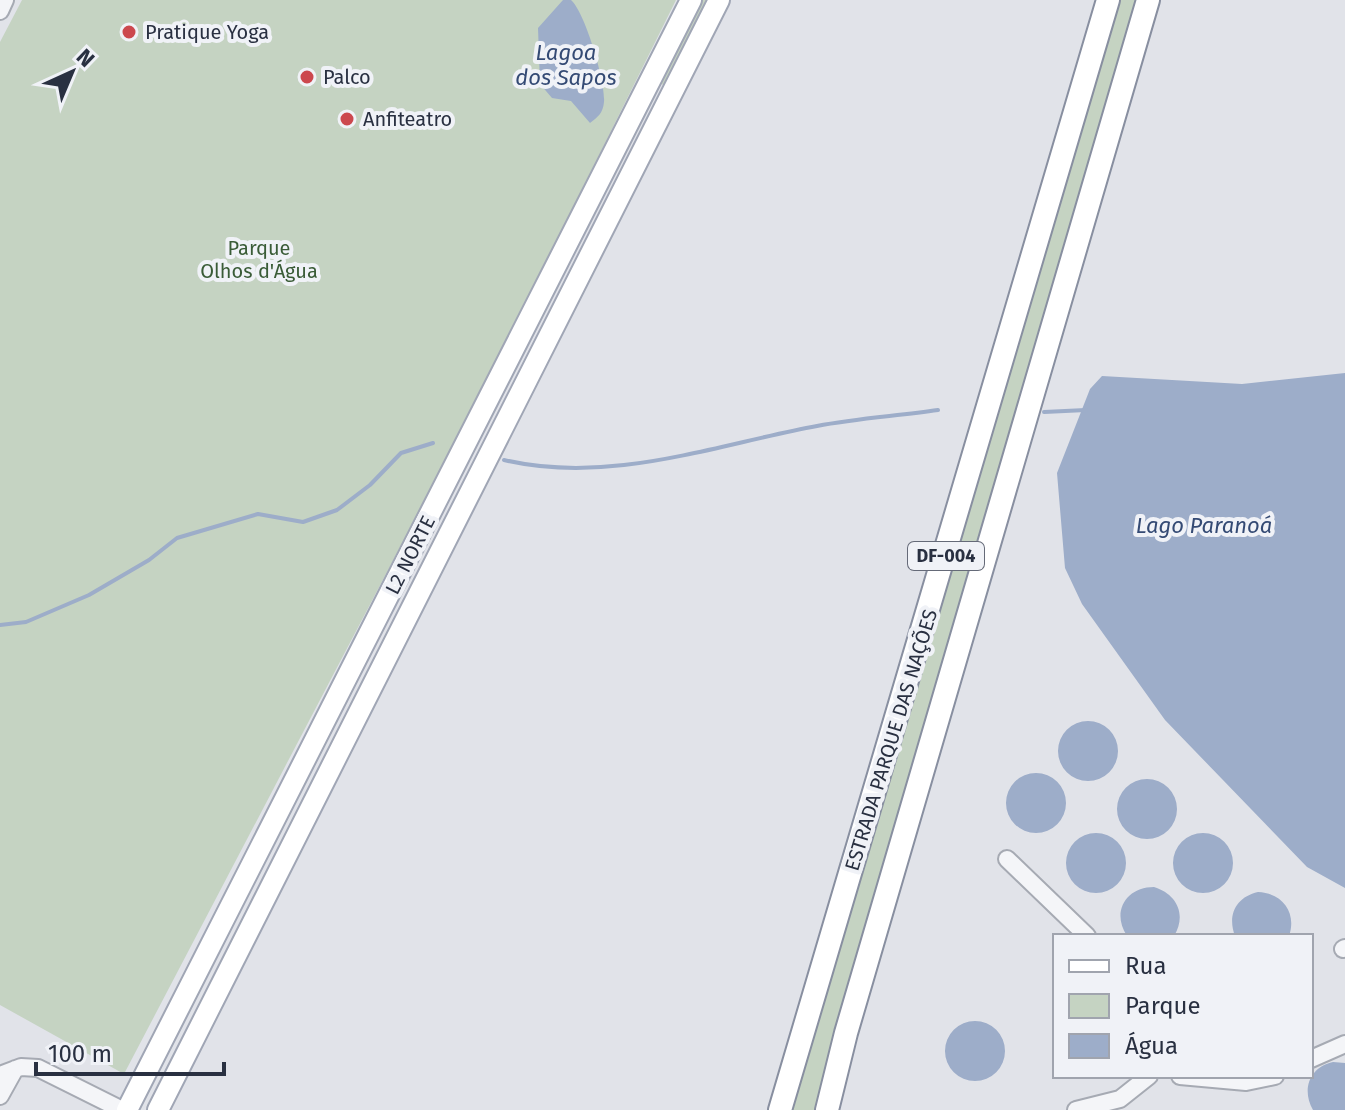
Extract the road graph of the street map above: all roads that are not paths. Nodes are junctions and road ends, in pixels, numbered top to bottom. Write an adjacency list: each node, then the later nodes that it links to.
1 (5, 0): 6 (street)
2 (691, 0): 7 (main road, L2 NORTE)
3 (719, 0): 8 (main road, L2 NORTE)
4 (1108, 0): 20 (highway, ESTRADA PARQUE DAS NAÇÕES / DF-004)
5 (1148, 0): 21 (highway, ESTRADA PARQUE DAS NAÇÕES / DF-004)
6 (0, 11)
7 (646, 90): 8 (main road); 18 (main road, L2 NORTE)
8 (669, 102): 19 (main road, L2 NORTE)
9 (1007, 859): 10 (street)
10 (1085, 934)
11 (1345, 1044): 12 (street)
12 (1313, 1058)
13 (7, 1072): 17 (street); 18 (street)
14 (1146, 1078): 22 (street)
15 (1202, 1078): 16 (street)
16 (1265, 1078)
17 (0, 1096)
18 (125, 1110)
19 (158, 1110)
20 (780, 1110)
21 (827, 1110)
22 (1076, 1110)

